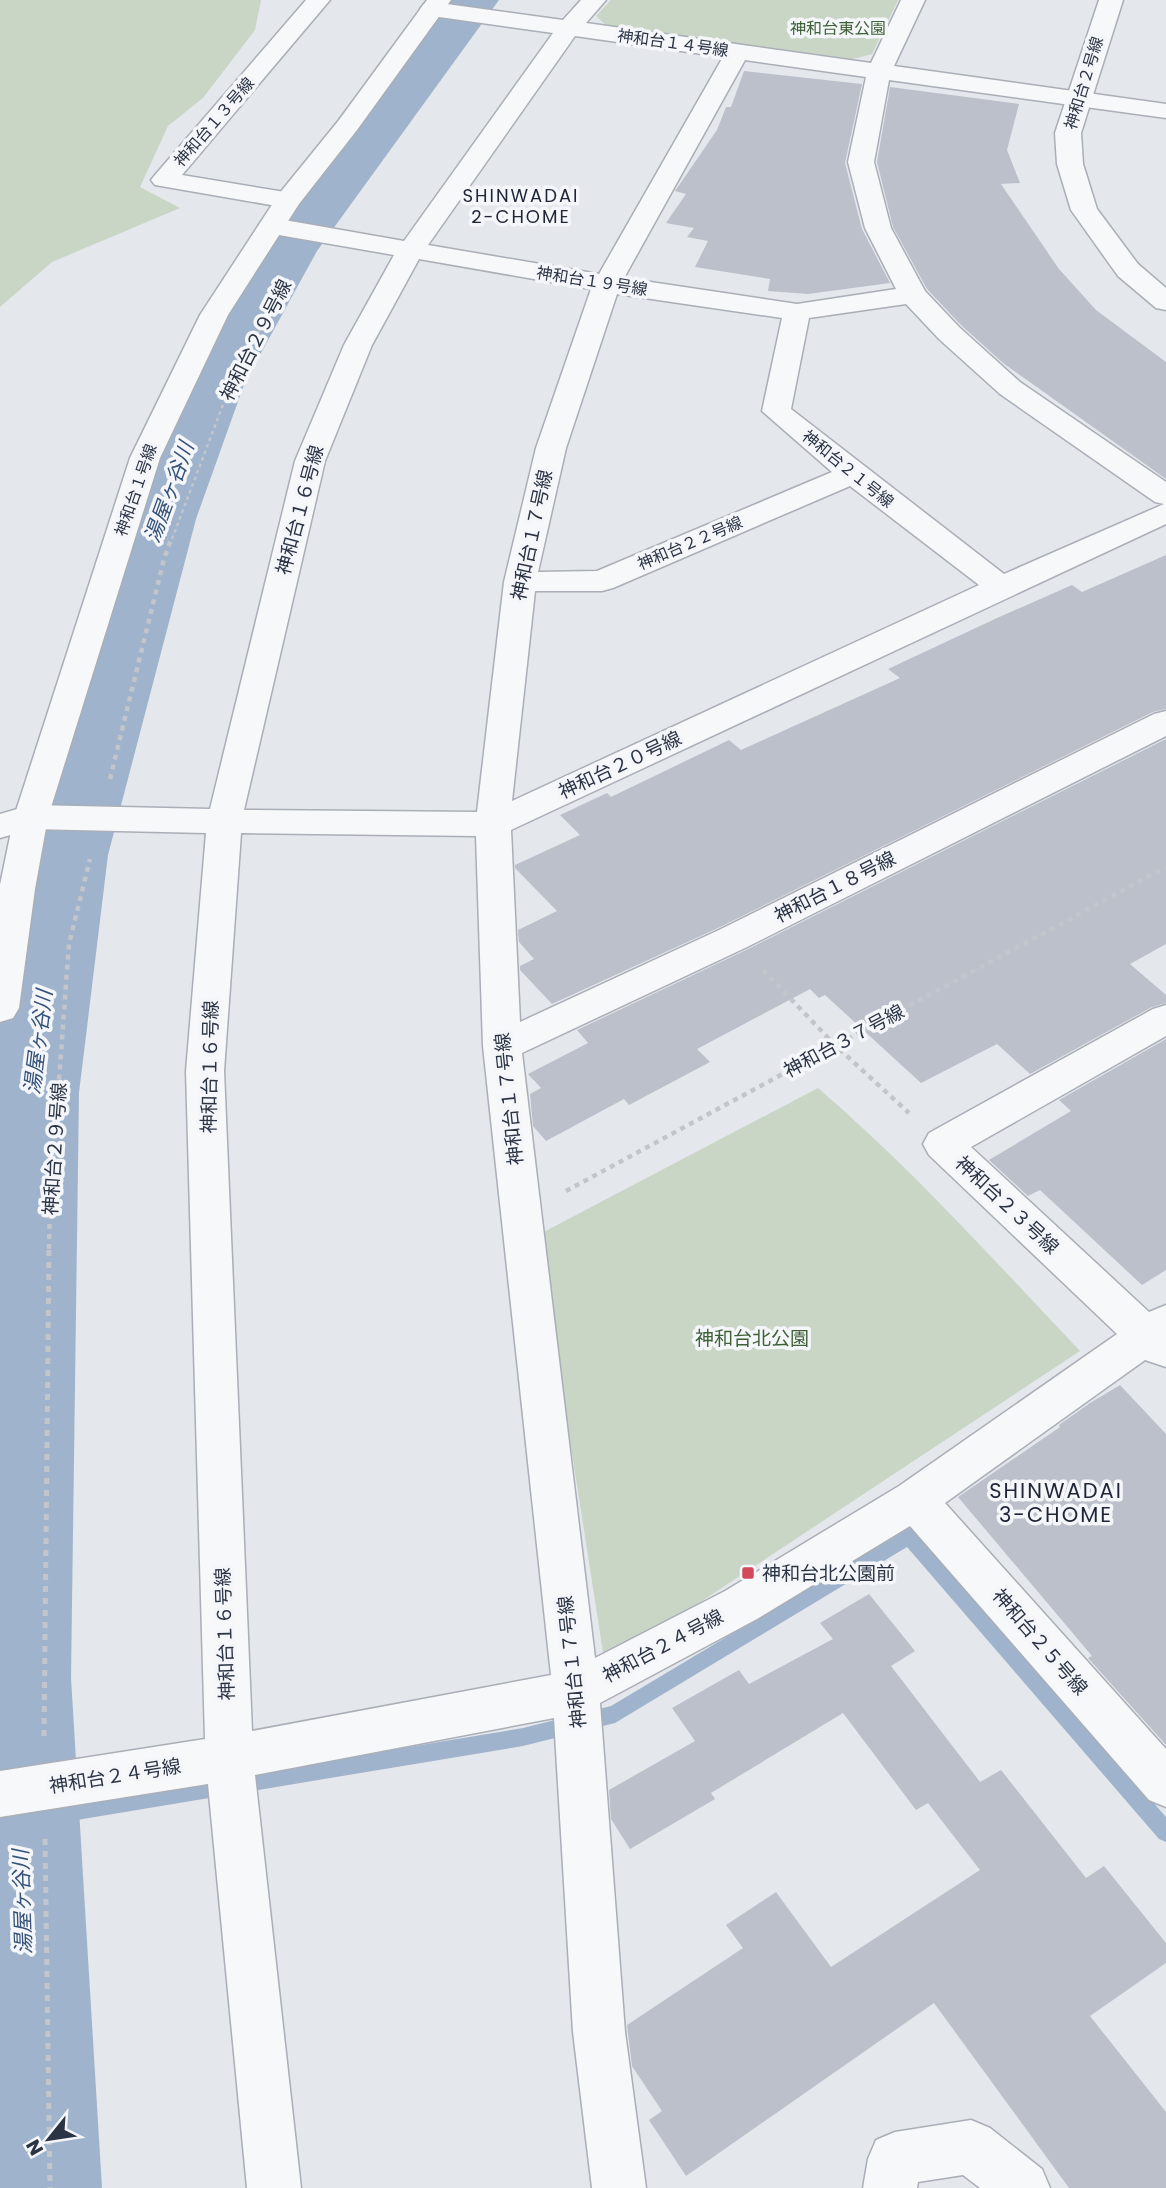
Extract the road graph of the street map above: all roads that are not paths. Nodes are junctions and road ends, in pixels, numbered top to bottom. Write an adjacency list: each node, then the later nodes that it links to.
1 (318, 0): 11 (street, 神和台１３号線)
2 (594, 0): 6 (street, 神和台１６号線)
3 (913, 0): 8 (street)
4 (1111, 0): 9 (street, 神和台２号線)
5 (435, 4): 6 (street, 神和台１４号線); 11 (street, 神和台１号線)
6 (569, 28): 7 (street, 神和台１４号線); 13 (street, 神和台１６号線)
7 (737, 53): 8 (street, 神和台１４号線); 14 (street, 神和台１７号線)
8 (879, 71): 9 (street, 神和台１４号線); 15 (street)
9 (1077, 100): 10 (street, 神和台１４号線); 16 (street, 神和台２号線)
10 (1166, 111)
11 (288, 200): 12 (street, 神和台１号線)
12 (273, 226): 13 (street, 神和台１９号線); 24 (street, 神和台１号線)
13 (410, 251): 14 (street, 神和台１９号線); 25 (street, 神和台１６号線)
14 (607, 284): 17 (street, 神和台１９号線); 21 (street, 神和台１７号線)
15 (913, 295): 17 (street, 神和台１９号線); 19 (street)
16 (1166, 302)
17 (797, 312): 18 (street, 神和台２１号線)
18 (853, 474): 21 (street, 神和台２２号線); 22 (street, 神和台２１号線)
19 (1166, 496)
20 (1166, 513): 22 (street, 神和台２０号線)
21 (520, 582): 26 (street, 神和台１７号線)
22 (1001, 587): 26 (street, 神和台２０号線)
23 (1166, 722): 29 (street, 神和台１８号線)
24 (15, 821): 25 (street, 神和台２０号線); 27 (street, 神和台１号線)
25 (224, 822): 26 (street, 神和台２０号線); 33 (street, 神和台１６号線)
26 (494, 824): 29 (street, 神和台１７号線)
27 (0, 1008)
28 (1166, 1019): 30 (street, 神和台２３号線)
29 (502, 1046): 32 (street, 神和台１７号線)
30 (1159, 1337): 31 (street, 神和台２４号線)
31 (915, 1500): 32 (street, 神和台２４号線); 34 (street, 神和台２５号線)
32 (576, 1692): 33 (street, 神和台２４号線); 37 (street, 神和台１７号線)
33 (229, 1758): 35 (street, 神和台２４号線); 36 (street, 神和台１６号線)
34 (1166, 1784)
35 (24, 1791)
36 (274, 2188)
37 (619, 2188)
38 (890, 2188): 39 (street)
39 (1023, 2188)

